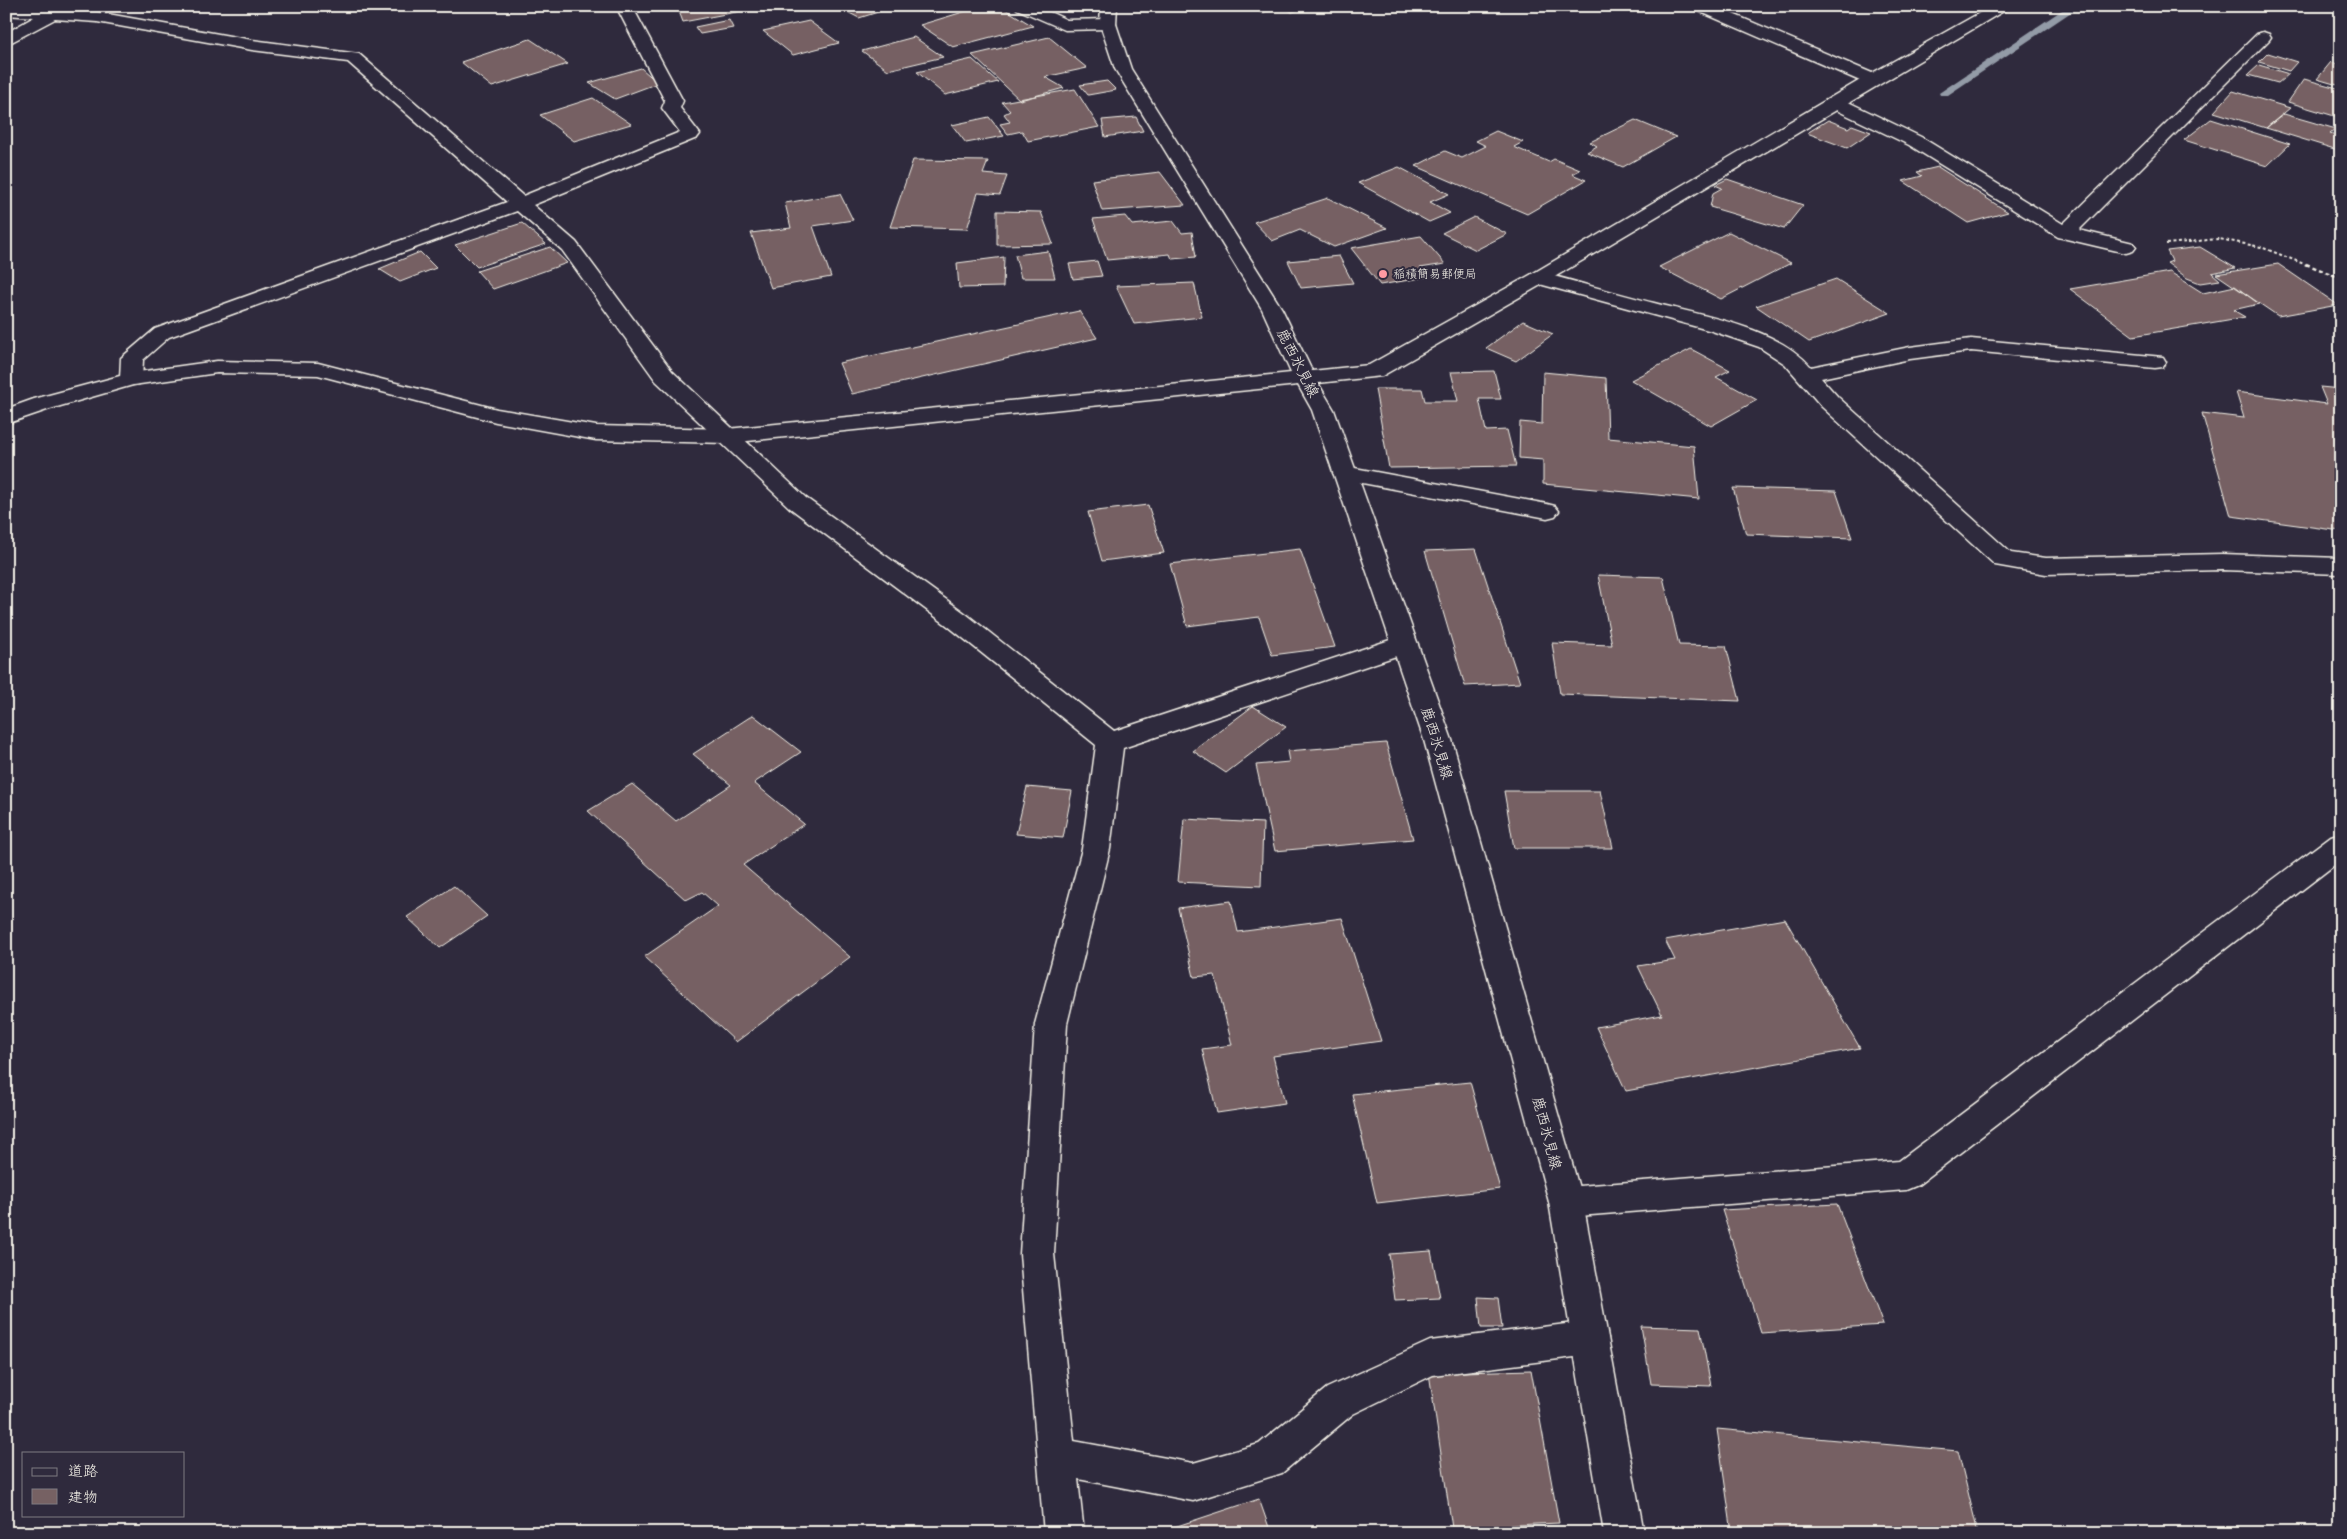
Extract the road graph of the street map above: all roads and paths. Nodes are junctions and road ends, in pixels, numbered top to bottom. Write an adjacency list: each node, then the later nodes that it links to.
1 (68, 6): 7 (street)
2 (624, 6): 13 (street)
3 (1024, 6): 8 (street)
4 (1700, 6): 11 (street)
5 (2004, 6): 11 (street)
6 (6, 10): 7 (street)
7 (52, 14): 10 (street); 13 (street)
8 (1109, 15): 20 (street, 鹿西氷見線)
9 (2263, 37): 14 (street)
10 (6, 40)
11 (1873, 80): 12 (street)
12 (1836, 103): 14 (street); 16 (street)
13 (519, 204): 21 (street); 23 (street)
14 (2065, 233): 15 (street)
15 (2126, 247): 17 (path)
16 (1539, 278): 19 (street); 20 (street)
17 (2341, 278)
18 (2155, 362): 19 (street)
19 (1806, 374): 26 (street)
20 (1304, 377): 23 (street); 24 (street, 鹿西氷見線)
21 (131, 380): 22 (street); 23 (street)
22 (6, 417)
23 (727, 436): 28 (street)
24 (1344, 473): 25 (street); 27 (street, 鹿西氷見線)
25 (1548, 511)
26 (2341, 566)
27 (1405, 644): 28 (street); 30 (street, 鹿西氷見線)
28 (1110, 742): 32 (street)
29 (2341, 844): 30 (street)
30 (1566, 1202): 31 (street, 鹿西氷見線)
31 (1590, 1338): 32 (street); 34 (street, 鹿西氷見線)
32 (1056, 1456): 33 (street)
33 (1064, 1533)
34 (1624, 1533)

